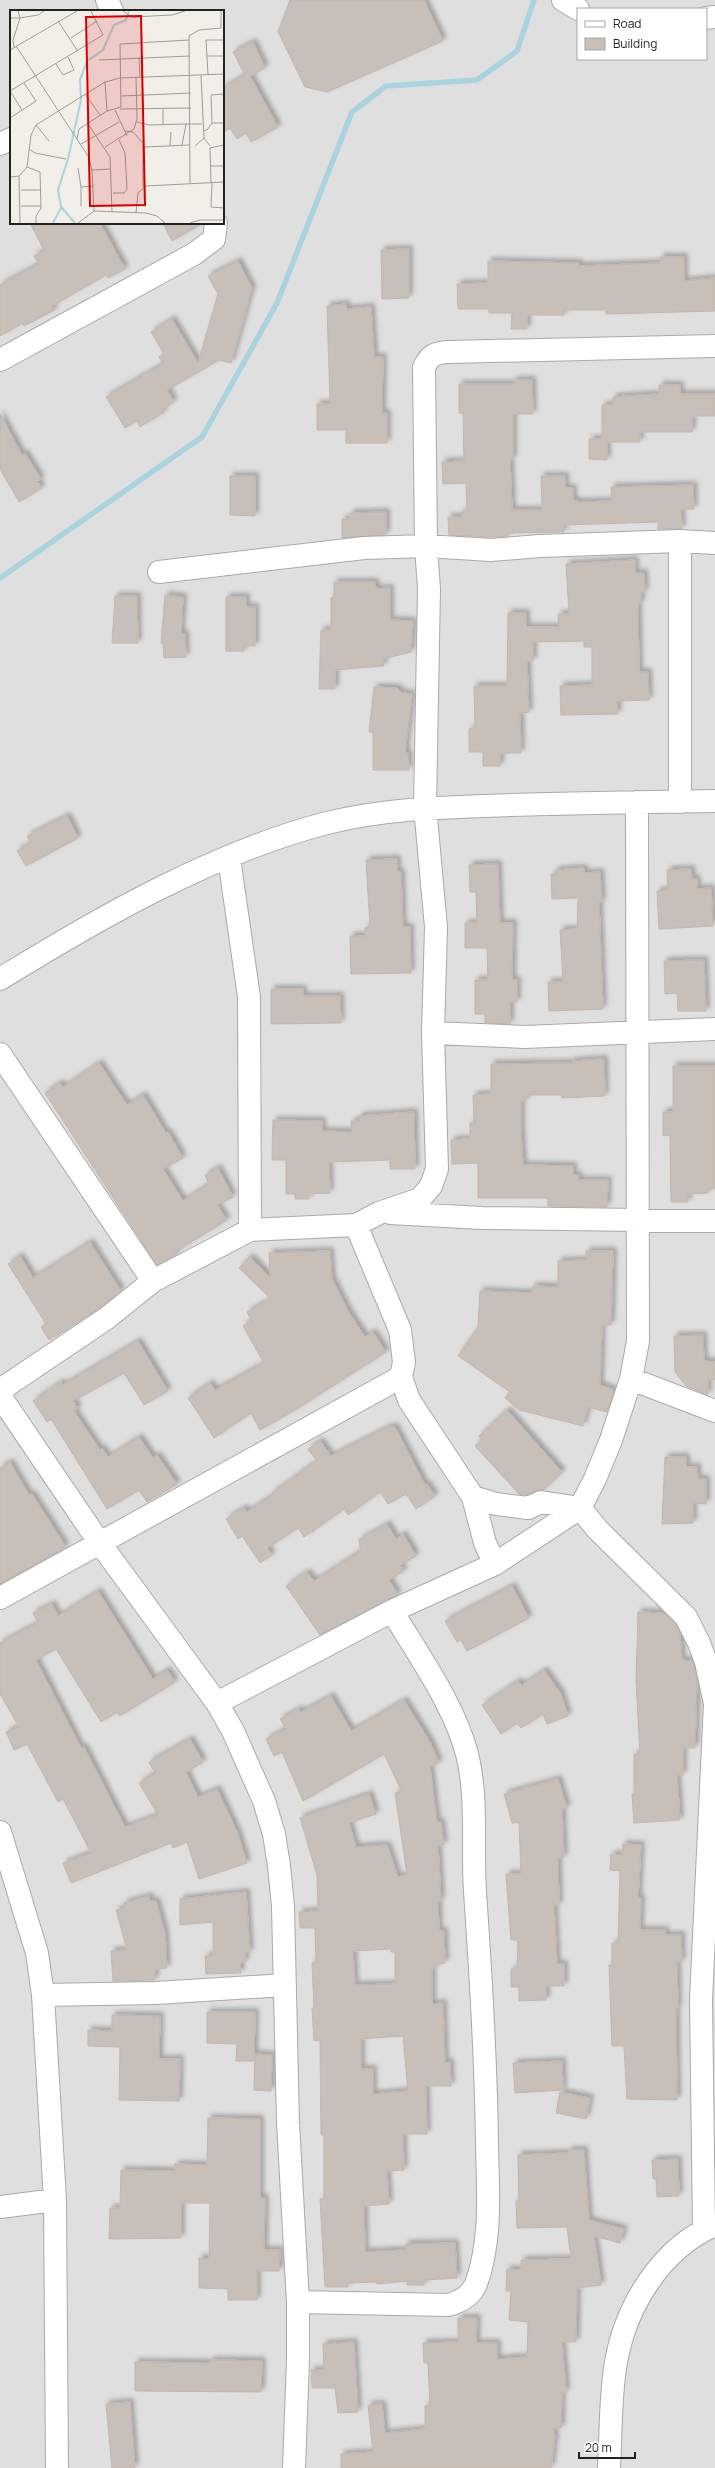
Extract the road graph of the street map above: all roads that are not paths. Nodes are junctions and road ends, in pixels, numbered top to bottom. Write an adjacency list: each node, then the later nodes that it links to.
1 (107, 0): 2 (street)
2 (112, 10)
3 (10, 139): 4 (street)
4 (0, 144)
5 (216, 224): 7 (street)
6 (715, 346): 10 (street)
7 (0, 360)
8 (680, 541): 9 (street); 10 (street); 14 (street)
9 (715, 542)
10 (426, 546): 11 (street); 15 (street)
11 (159, 572)
12 (715, 801): 14 (street)
13 (637, 802): 14 (street); 15 (street); 20 (street)
14 (680, 802)
15 (425, 807): 16 (street); 19 (street)
16 (229, 858): 17 (street); 26 (street)
17 (0, 979)
18 (715, 1029): 20 (street)
19 (433, 1033): 20 (street); 22 (street)
20 (637, 1033): 23 (street)
21 (0, 1054): 27 (street)
22 (379, 1213): 23 (street); 25 (street)
23 (639, 1219): 24 (street); 29 (street)
24 (715, 1220)
25 (356, 1225): 26 (street); 28 (street)
26 (250, 1230): 27 (street)
27 (153, 1281): 30 (street)
28 (401, 1377): 33 (street); 35 (street)
29 (630, 1379): 32 (street); 34 (street)
30 (0, 1390)
31 (0, 1396): 35 (street)
32 (715, 1411)
33 (473, 1497): 34 (street); 36 (street)
34 (580, 1508): 36 (street); 45 (street)
35 (99, 1542): 37 (street); 39 (street)
36 (495, 1564): 38 (street)
37 (0, 1598)
38 (392, 1611): 39 (street); 46 (street)
39 (217, 1703): 41 (street)
40 (0, 1832): 42 (street)
41 (284, 1985): 42 (street); 46 (street)
42 (43, 1994): 43 (street)
43 (55, 2200): 44 (street); 47 (street)
44 (0, 2207)
45 (710, 2227): 49 (street)
46 (298, 2302): 48 (street)
47 (57, 2468)
48 (294, 2468)
49 (609, 2468)

